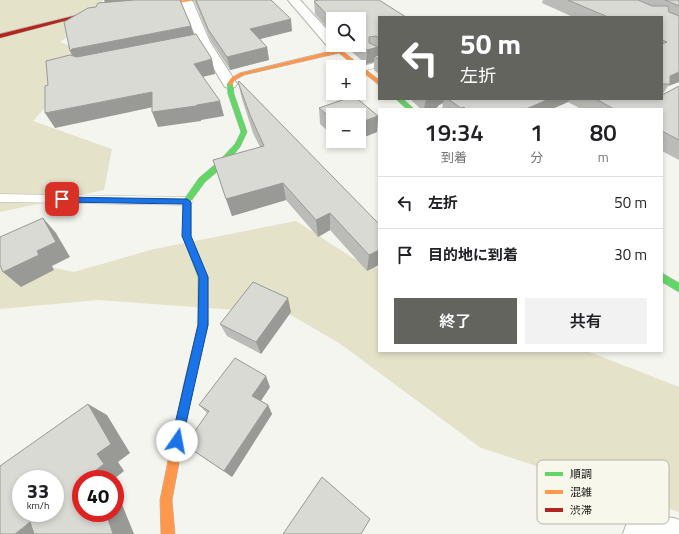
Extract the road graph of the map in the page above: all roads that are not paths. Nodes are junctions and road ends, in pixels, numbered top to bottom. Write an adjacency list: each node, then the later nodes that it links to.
1 (294, 0): 6 (street)
2 (190, 1): 3 (street); 14 (street)
3 (144, 7)
4 (117, 9): 5 (street)
5 (0, 36)
6 (326, 36)
7 (326, 50): 14 (street)
8 (342, 52): 9 (street)
9 (351, 60)
10 (378, 64): 11 (lane)
11 (366, 68)
12 (366, 72): 13 (street)
13 (378, 82)
14 (230, 84): 18 (street)
15 (400, 100): 16 (street)
16 (410, 108)
17 (0, 198): 18 (lane)
18 (187, 202): 21 (street)
19 (663, 278): 20 (street)
20 (679, 288)
21 (168, 534)
22 (639, 534): 23 (street)
23 (674, 534)

